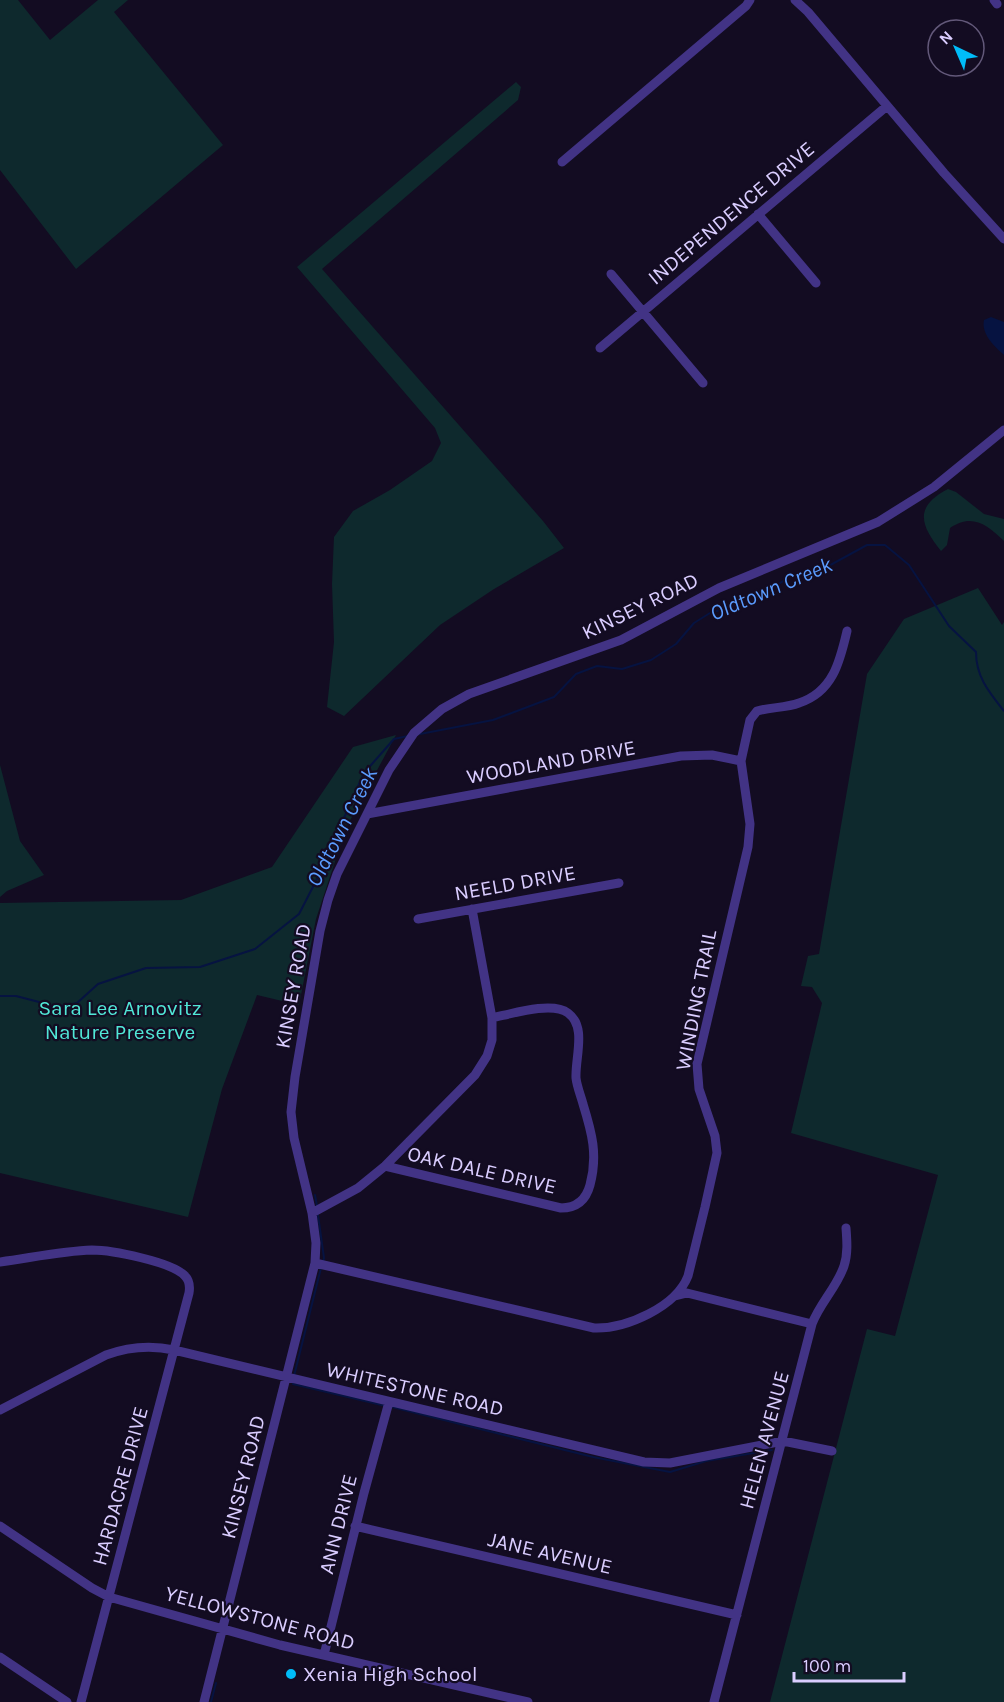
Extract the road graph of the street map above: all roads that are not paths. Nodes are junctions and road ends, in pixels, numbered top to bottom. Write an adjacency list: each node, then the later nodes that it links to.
1 (750, 0): 4 (street)
2 (795, 0): 3 (street)
3 (887, 106): 5 (street, INDEPENDENCE DRIVE); 6 (street)
4 (562, 162)
5 (758, 214): 8 (street); 9 (street, INDEPENDENCE DRIVE)
6 (1004, 239)
7 (611, 274): 9 (street)
8 (816, 283)
9 (642, 312): 10 (street, INDEPENDENCE DRIVE); 11 (street)
10 (600, 348)
11 (703, 383)
12 (1004, 430): 15 (street, KINSEY ROAD)
13 (847, 631): 14 (street)
14 (741, 761): 15 (street, WOODLAND DRIVE); 25 (street, WINDING TRAIL)
15 (367, 814): 21 (street, KINSEY ROAD)
16 (618, 883): 17 (street, NEELD DRIVE)
17 (472, 909): 18 (street, NEELD DRIVE); 19 (street)
18 (418, 919)
19 (492, 1018): 20 (street); 20 (street, OAK DALE DRIVE)
20 (385, 1166): 21 (street)
21 (312, 1213): 24 (street, KINSEY ROAD)
22 (846, 1228): 26 (street, HELEN AVENUE)
23 (0, 1262): 27 (street, HARDACRE DRIVE)
24 (315, 1263): 25 (street); 28 (street, KINSEY ROAD)
25 (675, 1296): 26 (street)
26 (812, 1324): 31 (street, HELEN AVENUE)
27 (174, 1350): 28 (street, WHITESTONE ROAD); 30 (street, WHITESTONE ROAD); 35 (street, HARDACRE DRIVE)
28 (287, 1377): 29 (street, WHITESTONE ROAD); 37 (street, KINSEY ROAD)
29 (389, 1402): 31 (street, WHITESTONE ROAD); 34 (street, ANN DRIVE)
30 (0, 1410)
31 (783, 1441): 32 (street, WHITESTONE ROAD); 36 (street, HELEN AVENUE)
32 (832, 1451)
33 (0, 1526): 35 (street, YELLOWSTONE ROAD)
34 (355, 1526): 36 (street, JANE AVENUE); 38 (street, ANN DRIVE)
35 (109, 1597): 37 (street, YELLOWSTONE ROAD); 41 (street, HARDACRE DRIVE)
36 (737, 1614): 44 (street, HELEN AVENUE)
37 (222, 1634): 38 (street, YELLOWSTONE ROAD); 42 (street, KINSEY ROAD)
38 (324, 1655): 43 (street, YELLOWSTONE ROAD)
39 (0, 1657): 40 (street)
40 (67, 1702)
41 (81, 1702)
42 (204, 1702)
43 (528, 1702)
44 (714, 1702)

